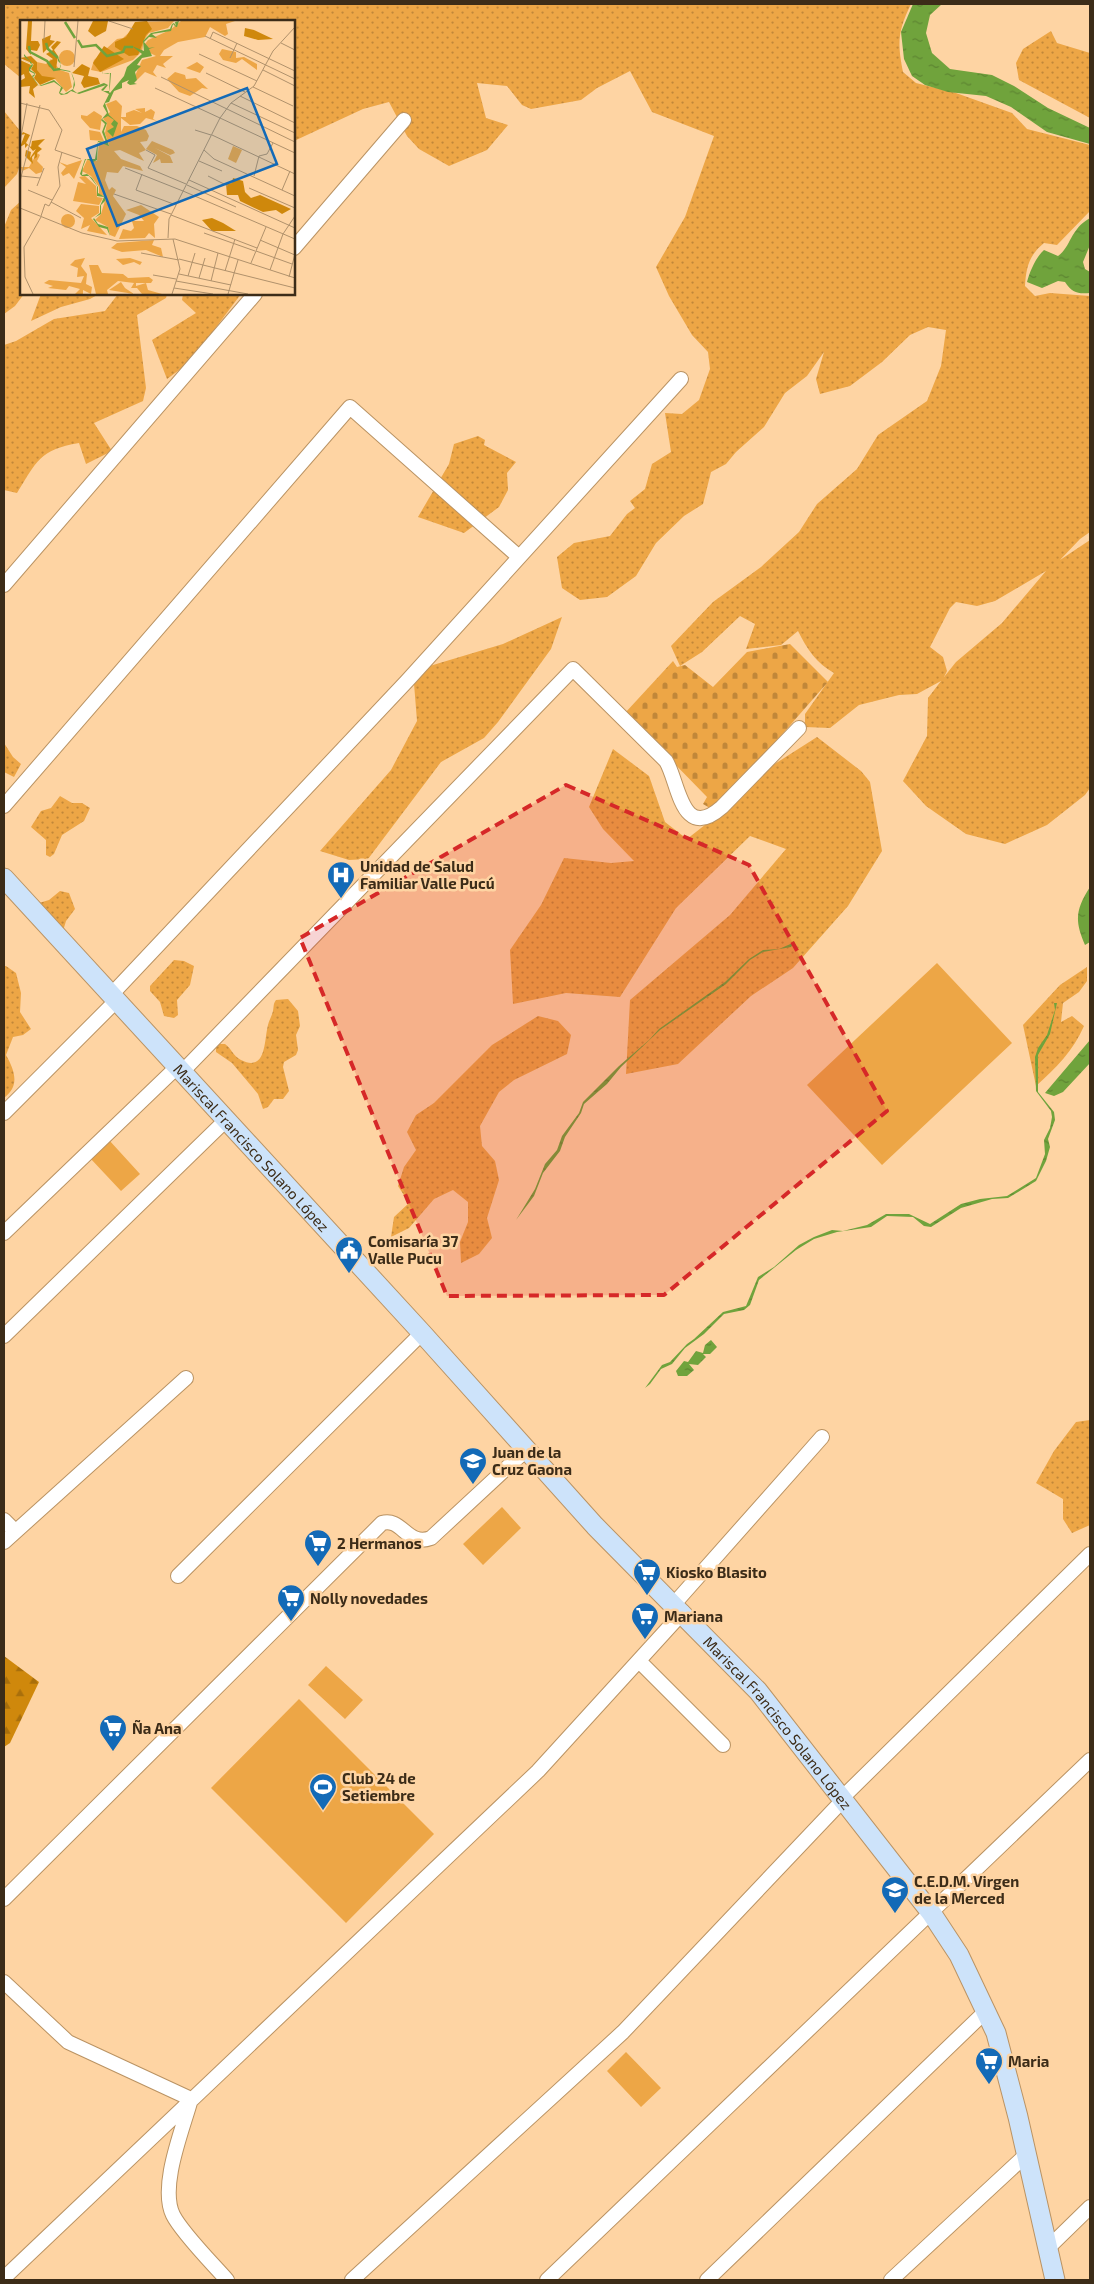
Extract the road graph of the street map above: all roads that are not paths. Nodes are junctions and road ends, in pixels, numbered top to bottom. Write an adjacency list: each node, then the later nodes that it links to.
1 (404, 120): 2 (street)
2 (295, 247)
3 (254, 295): 6 (street)
4 (681, 379): 5 (street)
5 (519, 557): 8 (street); 10 (street)
6 (4, 585)
7 (800, 728): 11 (street)
8 (4, 806)
9 (4, 878): 10 (main road, Mariscal Francisco Solano López)
10 (114, 997): 11 (main road, Mariscal Francisco Solano López); 12 (street)
11 (180, 1069): 13 (main road, Mariscal Francisco Solano López); 14 (street)
12 (4, 1113)
13 (226, 1120): 15 (main road, Mariscal Francisco Solano López); 16 (street)
14 (4, 1233)
15 (422, 1333): 19 (main road, Mariscal Francisco Solano López); 24 (street)
16 (4, 1336)
17 (186, 1378): 21 (street)
18 (822, 1436): 25 (street)
19 (526, 1450): 25 (main road, Mariscal Francisco Solano López); 30 (street)
20 (4, 1520): 21 (street)
21 (15, 1531): 22 (street)
22 (4, 1542)
23 (1090, 1554): 29 (street)
24 (178, 1576)
25 (678, 1608): 26 (street); 29 (main road, Mariscal Francisco Solano López)
26 (639, 1661): 27 (street); 34 (street)
27 (723, 1745)
28 (1090, 1760): 31 (street)
29 (843, 1798): 31 (main road, Mariscal Francisco Solano López); 40 (street)
30 (4, 1899)
31 (932, 1914): 33 (main road, Mariscal Francisco Solano López); 41 (street)
32 (4, 1982): 34 (street)
33 (987, 2010): 35 (main road, Mariscal Francisco Solano López); 42 (street)
34 (192, 2099): 38 (street); 39 (street)
35 (1026, 2155): 37 (main road, Mariscal Francisco Solano López); 43 (street)
36 (1090, 2207): 37 (street)
37 (1048, 2248): 44 (main road, Mariscal Francisco Solano López)
38 (4, 2278)
39 (227, 2280)
40 (352, 2280)
41 (547, 2280)
42 (707, 2280)
43 (892, 2280)
44 (1055, 2280)

